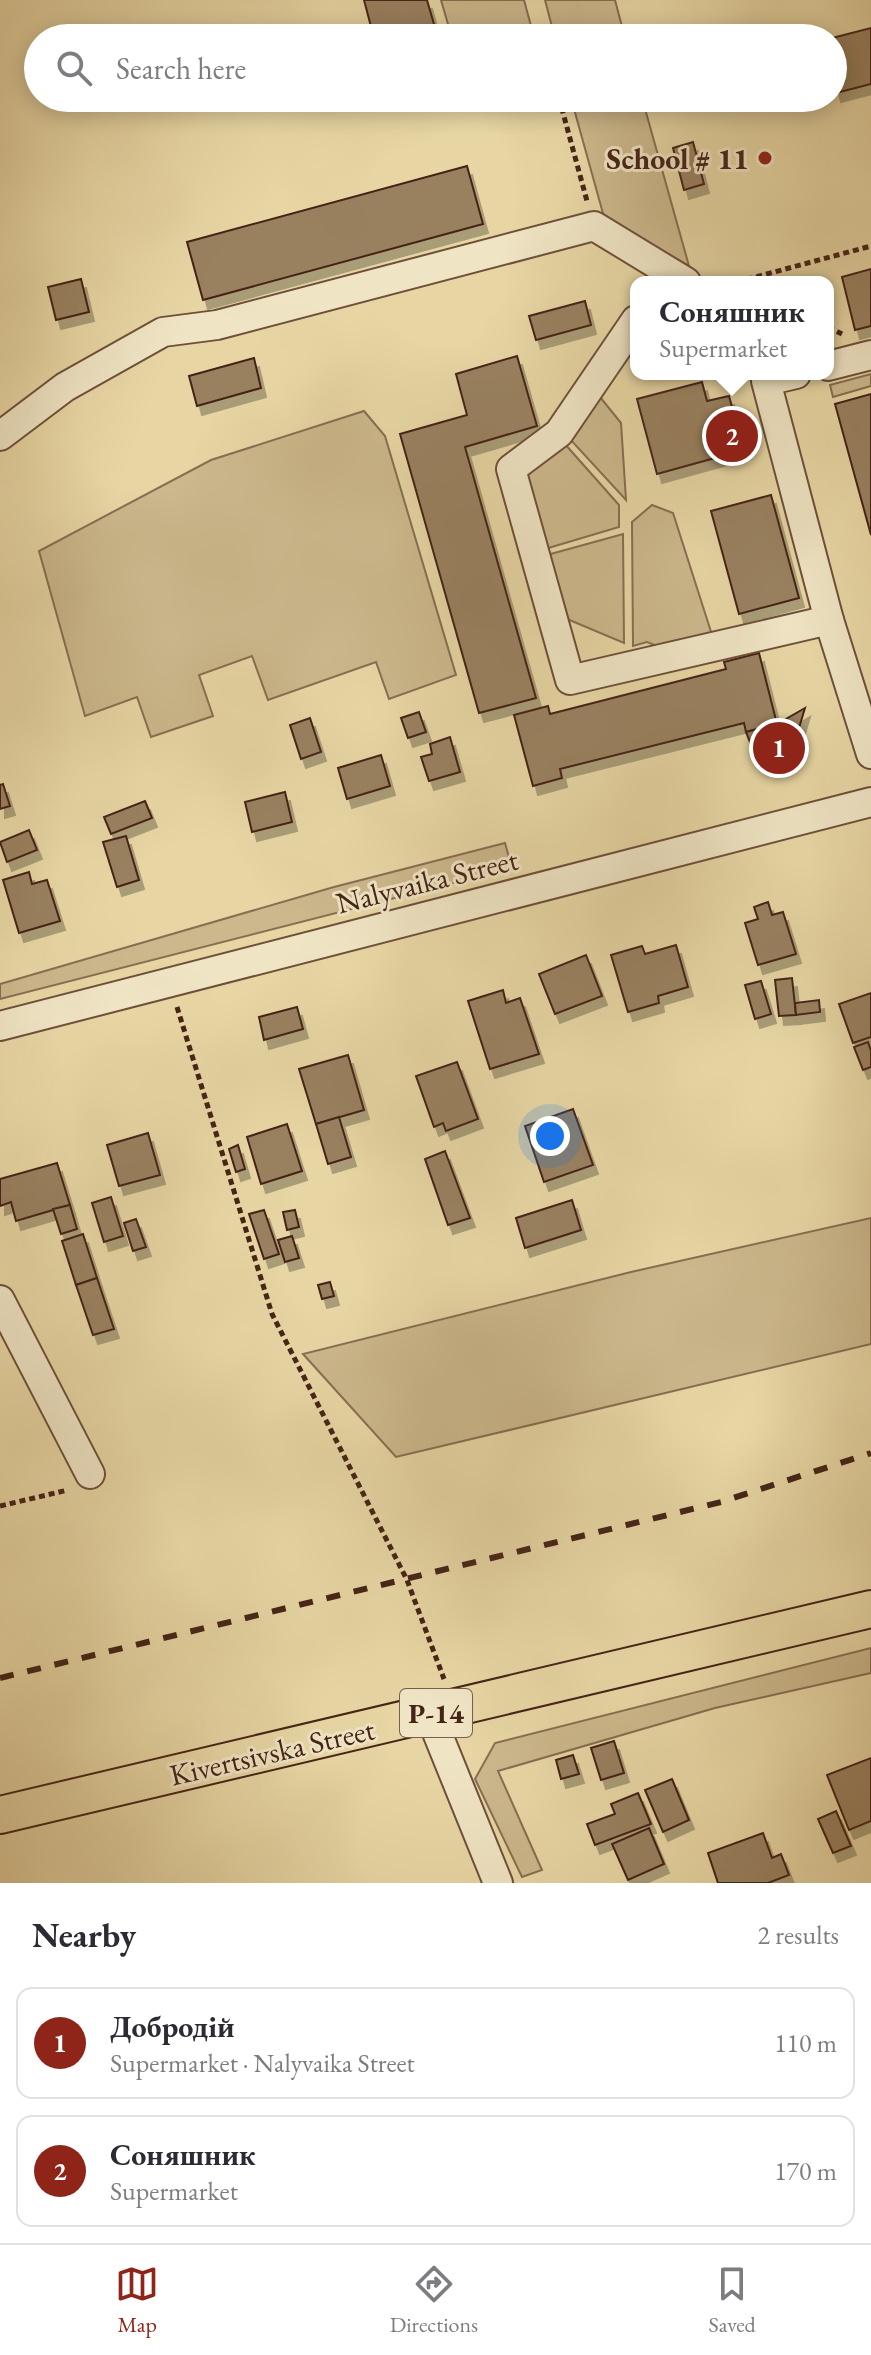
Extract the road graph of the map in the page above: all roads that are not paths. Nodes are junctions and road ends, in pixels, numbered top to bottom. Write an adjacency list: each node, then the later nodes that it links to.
1 (676, 276): 6 (street)
2 (630, 329): 7 (street)
3 (871, 355): 4 (street)
4 (834, 364)
5 (765, 380): 7 (street)
6 (0, 436)
7 (829, 620): 8 (street)
8 (871, 754)
9 (871, 802): 10 (street, Nalyvaika Street)
10 (0, 1026)
11 (0, 1300): 12 (street)
12 (90, 1474)
13 (871, 1609): 14 (main road, Kivertsivska Street / Р-14)
14 (443, 1712): 15 (main road, Kivertsivska Street / Р-14); 16 (street)
15 (0, 1815)
16 (498, 1883)

